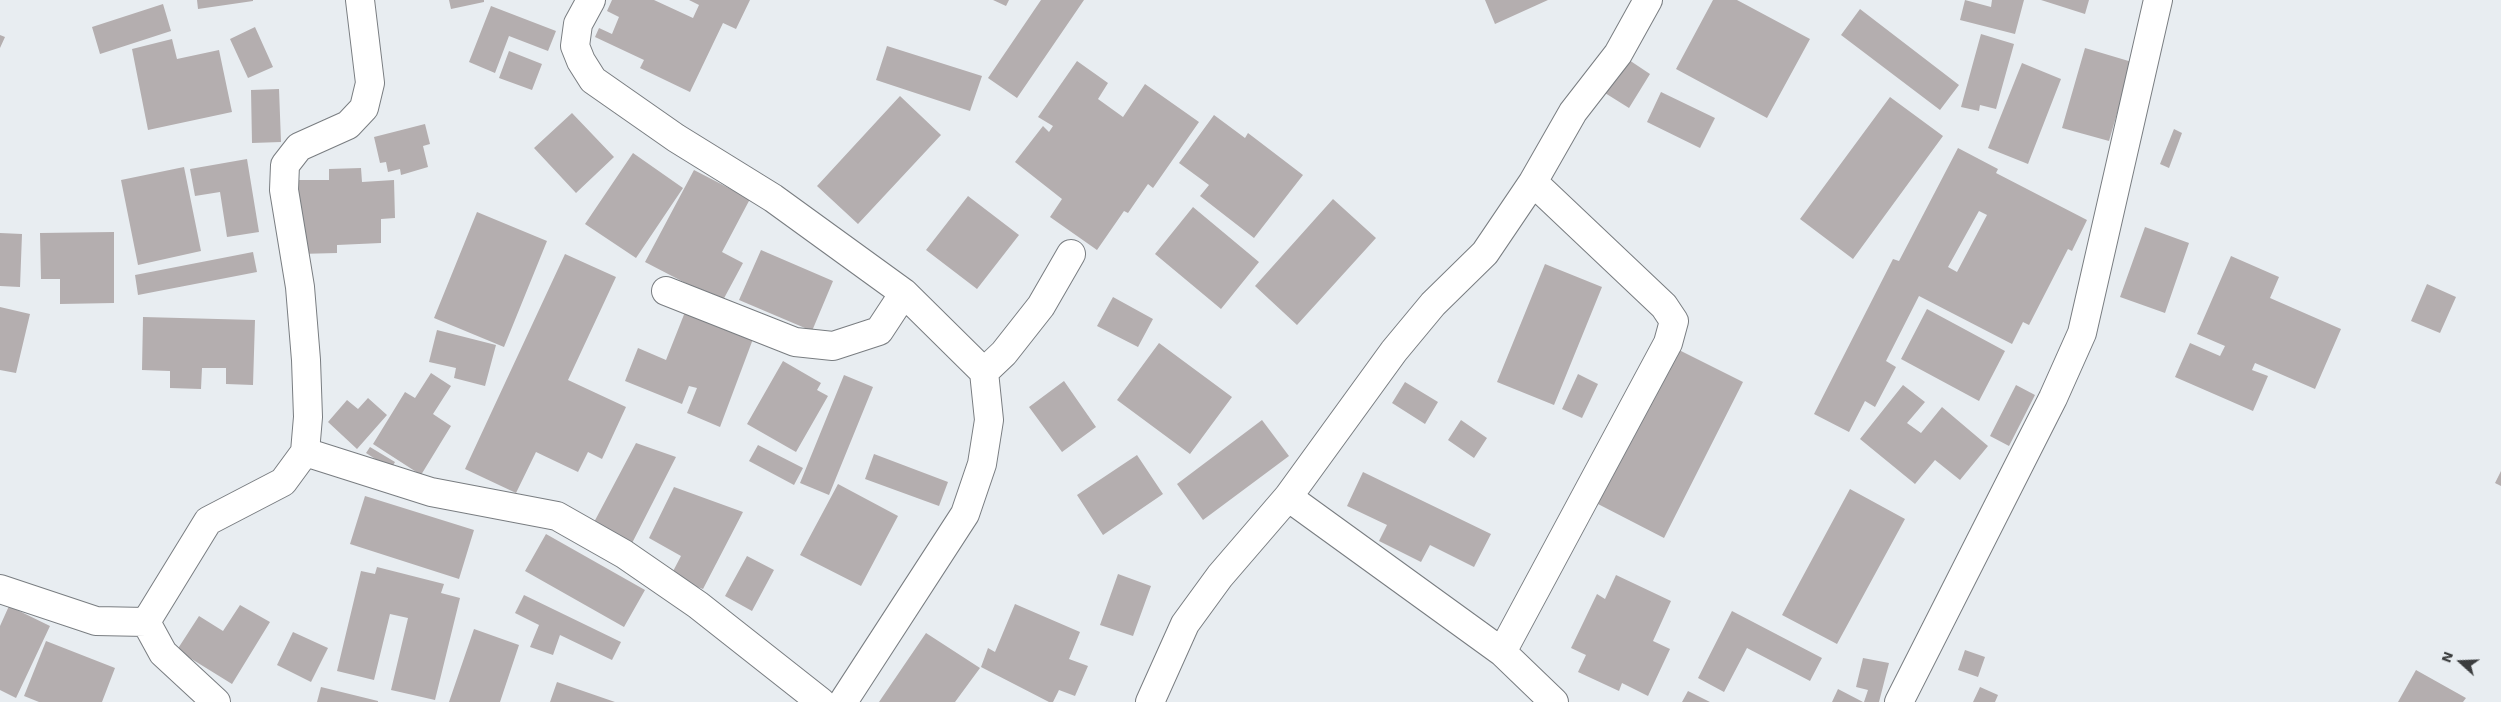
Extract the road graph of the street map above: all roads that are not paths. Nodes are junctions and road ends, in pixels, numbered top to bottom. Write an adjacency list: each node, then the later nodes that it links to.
1 (360, 0): 10 (street)
2 (591, 0): 8 (street)
3 (1648, 0): 5 (street)
4 (2158, 0): 20 (street)
5 (1534, 182): 11 (street); 14 (street)
6 (1071, 254): 9 (street)
7 (666, 291): 8 (street)
8 (904, 293): 9 (street)
9 (984, 372): 17 (street)
10 (305, 452): 13 (street); 16 (street)
11 (1288, 497): 14 (street); 18 (street)
12 (0, 589): 13 (street)
13 (146, 622): 15 (street)
14 (1502, 652): 19 (street)
15 (216, 702)
16 (821, 702)
17 (843, 702)
18 (1150, 702)
19 (1554, 702)
20 (1899, 702)

